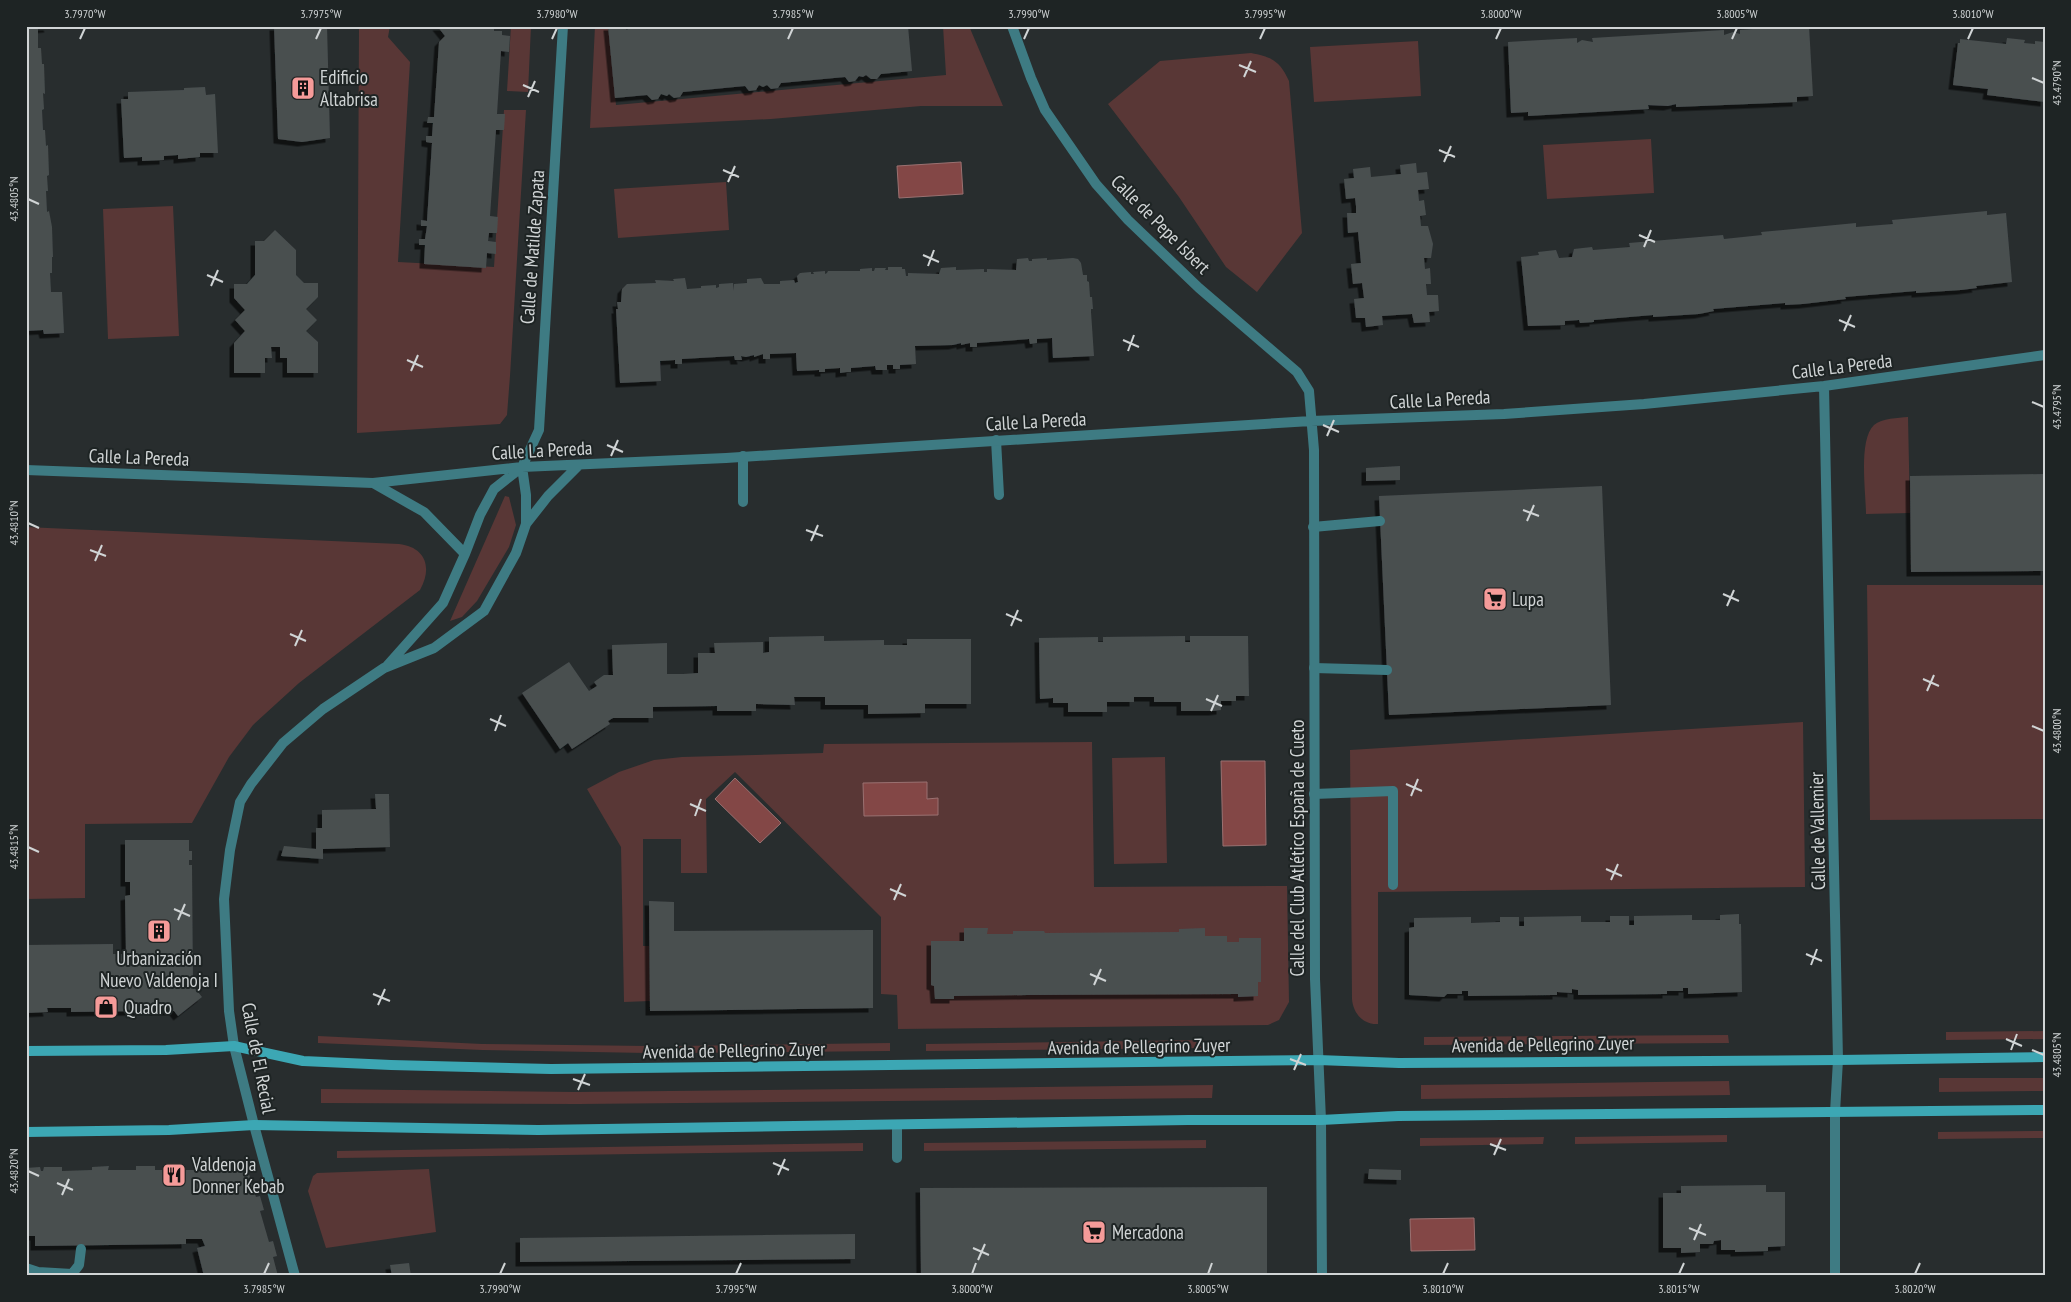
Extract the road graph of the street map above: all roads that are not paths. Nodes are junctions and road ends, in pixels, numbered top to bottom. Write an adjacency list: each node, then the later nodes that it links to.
1 (563, 26): 9 (street, Calle de Matilde Zapata)
2 (1012, 26): 5 (street, Calle de Pepe Isbert)
3 (2045, 355): 4 (street, Calle La Pereda)
4 (1824, 386): 5 (street, Calle La Pereda); 27 (street, Calle de Vallemier)
5 (1311, 420): 6 (street, Calle La Pereda); 16 (street, Calle del Club Atlético España de Cueto)
6 (996, 440): 7 (street, Calle La Pereda); 12 (street)
7 (743, 456): 8 (street, Calle La Pereda); 13 (street)
8 (579, 465): 9 (street, Calle La Pereda); 15 (street, Calle de El Recial)
9 (522, 467): 11 (street, Calle La Pereda); 15 (street, Calle de El Recial); 17 (street, Calle de El Recial)
10 (26, 470): 11 (street, Calle La Pereda)
11 (373, 483): 17 (street)
12 (999, 495)
13 (743, 502)
14 (1380, 521): 16 (street)
15 (526, 524): 18 (street, Calle de El Recial)
16 (1313, 527): 19 (street, Calle del Club Atlético España de Cueto)
17 (465, 554): 18 (street, Calle de El Recial)
18 (384, 668): 23 (street, Calle de El Recial)
19 (1314, 668): 20 (street); 21 (street, Calle del Club Atlético España de Cueto)
20 (1387, 670)
21 (1314, 794): 22 (street); 26 (street, Calle del Club Atlético España de Cueto)
22 (1393, 885)
23 (234, 1046): 24 (main road, Avenida de Pellegrino Zuyer); 26 (main road, Avenida de Pellegrino Zuyer); 31 (street, Calle de El Recial)
24 (26, 1051)
25 (2045, 1057): 27 (main road, Avenida de Pellegrino Zuyer)
26 (1318, 1060): 27 (main road, Avenida de Pellegrino Zuyer); 30 (street, Calle del Club Atlético España de Cueto)
27 (1838, 1060): 29 (street, Calle de Vallemier)
28 (2045, 1110): 29 (main road)
29 (1835, 1112): 30 (main road); 39 (street, Calle de Vallemier)
30 (1321, 1120): 32 (main road); 38 (street, Calle del Club Atlético España de Cueto)
31 (254, 1125): 32 (main road); 33 (main road); 37 (street, Calle de El Recial)
32 (896, 1126): 34 (street)
33 (26, 1132)
34 (898, 1158)
35 (81, 1249): 36 (street)
36 (26, 1268)
37 (295, 1276)
38 (1322, 1276)
39 (1835, 1276)

